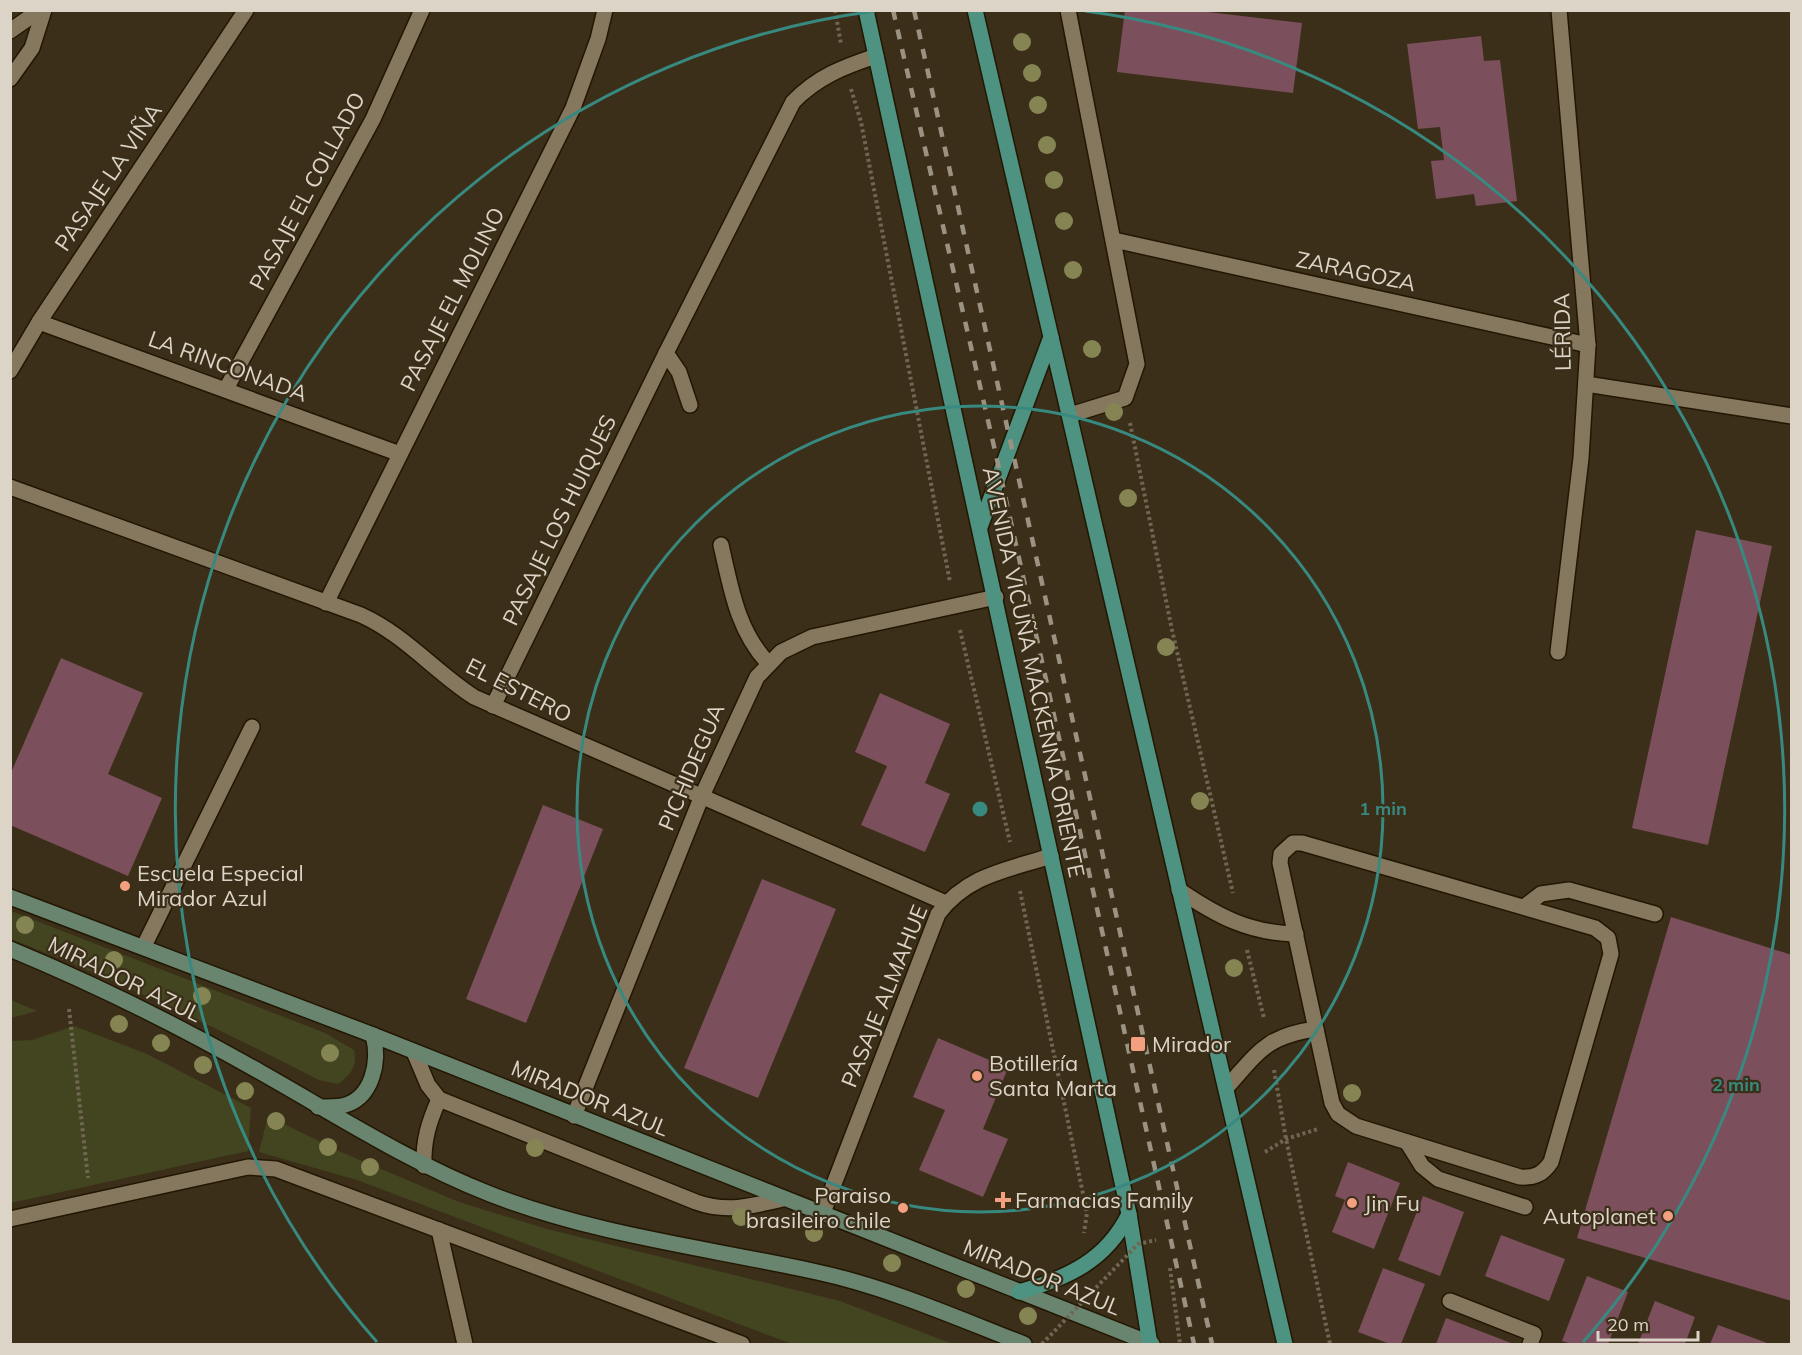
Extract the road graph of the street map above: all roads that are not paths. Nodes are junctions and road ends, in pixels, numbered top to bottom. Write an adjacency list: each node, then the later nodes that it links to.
1 (42, 10): 9 (street); 11 (street)
2 (246, 10): 13 (street, PASAJE LA VIÑA)
3 (422, 10): 19 (street, PASAJE EL COLLADO)
4 (605, 10): 23 (street, PASAJE EL MOLINO)
5 (866, 10): 10 (main road, AVENIDA VICUÑA MACKENNA ORIENTE)
6 (975, 10): 14 (main road)
7 (1068, 10): 12 (street)
8 (1559, 10): 15 (street, LÉRIDA)
9 (10, 31)
10 (876, 56): 16 (street, PASAJE LOS HUIQUES); 25 (main road, AVENIDA VICUÑA MACKENNA ORIENTE)
11 (10, 79)
12 (1114, 240): 15 (street, ZARAGOZA); 21 (street)
13 (39, 322): 17 (street, PASAJE LA VIÑA); 19 (street, LA RINCONADA)
14 (1051, 338): 21 (main road); 25 (main road)
15 (1588, 345): 18 (street, LÉRIDA)
16 (666, 353): 20 (street); 31 (street, PASAJE LOS HUIQUES)
17 (10, 371)
18 (1586, 384): 22 (street); 29 (street, LÉRIDA)
19 (226, 389): 23 (street, LA RINCONADA)
20 (690, 405)
21 (1070, 415): 35 (main road)
22 (1791, 416)
23 (400, 454): 28 (street, PASAJE EL MOLINO)
24 (10, 487): 28 (street, EL ESTERO)
25 (980, 527): 27 (main road, AVENIDA VICUÑA MACKENNA ORIENTE)
26 (721, 545): 30 (street)
27 (996, 597): 30 (street, PICHIDEGUA); 34 (main road, AVENIDA VICUÑA MACKENNA ORIENTE)
28 (326, 603): 31 (street, EL ESTERO)
29 (1558, 652)
30 (768, 663): 33 (street, PICHIDEGUA)
31 (493, 706): 33 (street, EL ESTERO)
32 (252, 727): 41 (street)
33 (701, 798): 37 (street, EL ESTERO); 49 (street, PICHIDEGUA)
34 (1052, 856): 37 (street, PASAJE ALMAHUE); 54 (main road, AVENIDA VICUÑA MACKENNA ORIENTE)
35 (1179, 890): 40 (street); 46 (main road)
36 (10, 897): 41 (main road, MIRADOR AZUL)
37 (946, 903): 55 (street, PASAJE ALMAHUE)
38 (1524, 907): 39 (street); 40 (street); 50 (street)
39 (1655, 914)
40 (1296, 934): 43 (street)
41 (144, 946): 44 (main road, MIRADOR AZUL)
42 (10, 950): 48 (main road, MIRADOR AZUL)
43 (1316, 1029): 46 (street); 50 (street)
44 (373, 1035): 45 (main road, MIRADOR AZUL); 48 (main road)
45 (414, 1052): 47 (street); 49 (main road, MIRADOR AZUL)
46 (1226, 1088): 64 (main road)
47 (439, 1099): 51 (street); 52 (street)
48 (318, 1107): 51 (main road, MIRADOR AZUL)
49 (574, 1116): 52 (main road, MIRADOR AZUL)
50 (1407, 1142): 53 (street)
51 (424, 1166): 62 (main road, MIRADOR AZUL)
52 (783, 1199): 55 (main road, MIRADOR AZUL)
53 (1525, 1207)
54 (1129, 1214): 58 (main road); 63 (main road, AVENIDA VICUÑA MACKENNA ORIENTE)
55 (822, 1215): 58 (main road, MIRADOR AZUL)
56 (10, 1219): 57 (street)
57 (439, 1230): 60 (street); 61 (street)
58 (1019, 1292): 63 (main road, MIRADOR AZUL)
59 (1450, 1301): 65 (street)
60 (465, 1344)
61 (742, 1344)
62 (1024, 1344)
63 (1151, 1344)
64 (1285, 1344)
65 (1530, 1344)

